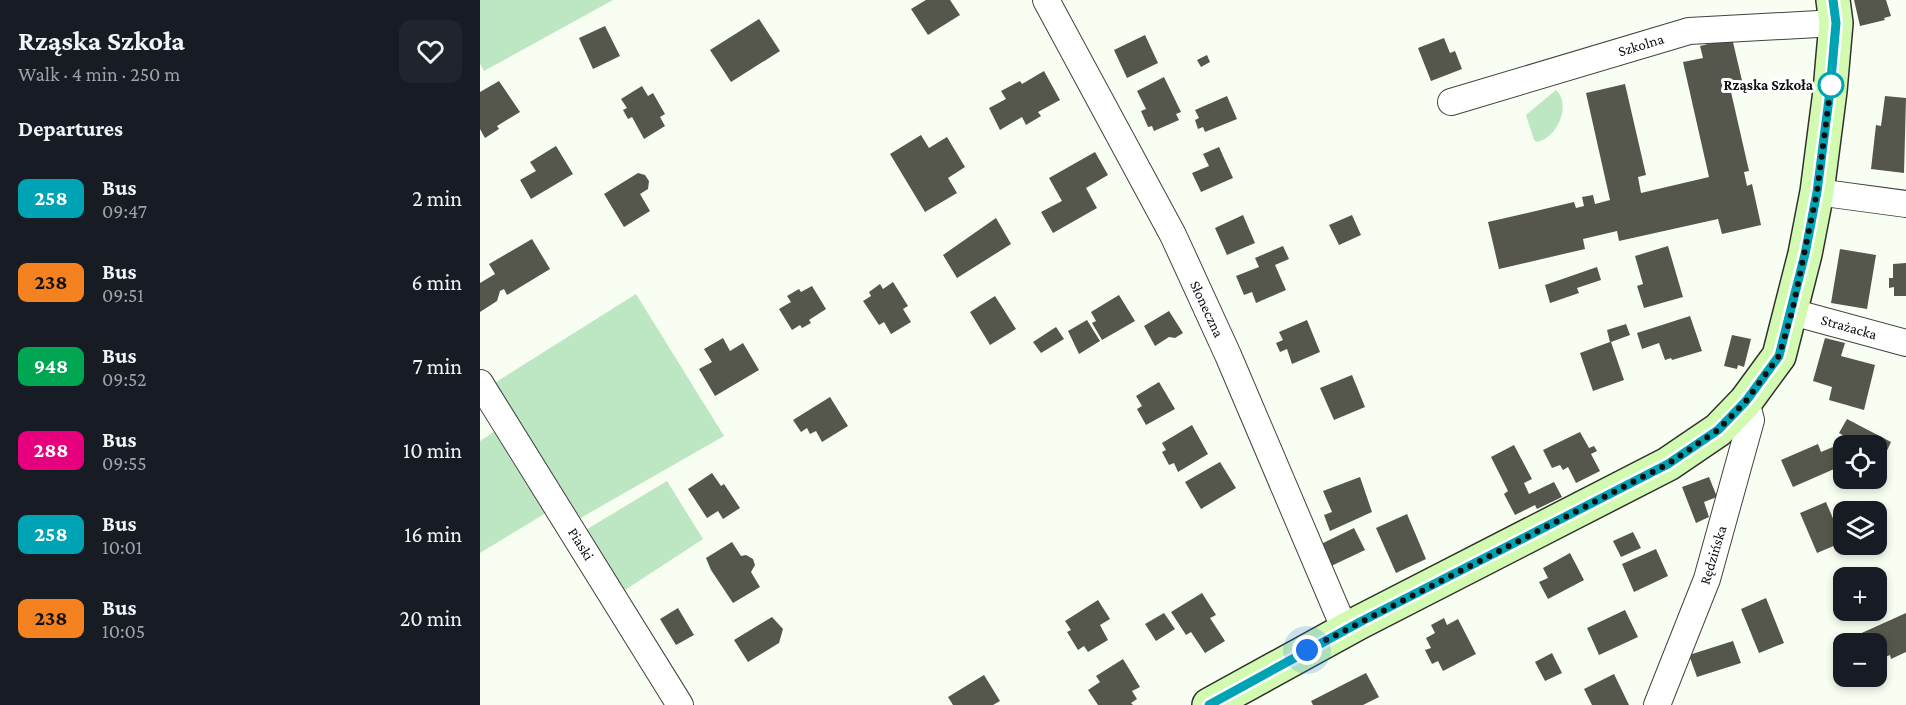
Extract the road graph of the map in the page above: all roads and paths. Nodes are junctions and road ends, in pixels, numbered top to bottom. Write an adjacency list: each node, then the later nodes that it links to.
1 (1046, 0): 10 (street, Słoneczna)
2 (1834, 11): 3 (street, Szkolna); 4 (street)
3 (1451, 102)
4 (1817, 192): 5 (street); 6 (street)
5 (1906, 204)
6 (1792, 312): 7 (street, Strażacka); 9 (street)
7 (1906, 343)
8 (480, 383): 11 (street, Piaski)
9 (1746, 401): 10 (street); 13 (street, Rędzińska)
10 (1345, 630): 12 (street)
11 (680, 705)
12 (1209, 705)
13 (1657, 705)

